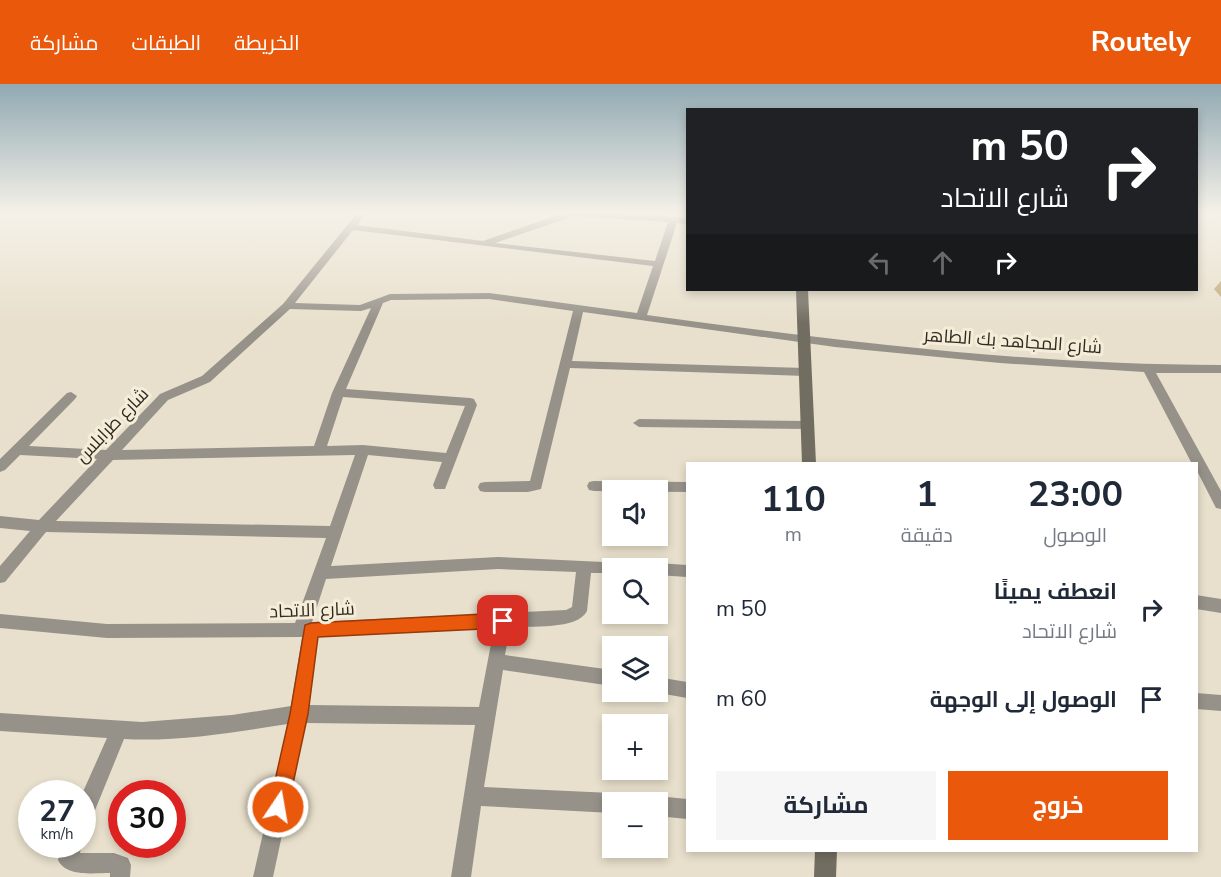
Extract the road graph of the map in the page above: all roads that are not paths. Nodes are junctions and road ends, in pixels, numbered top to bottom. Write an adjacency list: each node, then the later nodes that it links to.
1 (334, 249): 7 (street, شارع طرابلس)
2 (526, 249): 4 (street)
3 (663, 249): 4 (street)
4 (658, 264): 9 (street)
5 (802, 291): 10 (street)
6 (379, 301): 7 (street, شارع المجاهد بك الطاهر); 8 (street, شارع المجاهد بك الطاهر); 15 (street)
7 (287, 306): 22 (street, شارع طرابلس)
8 (579, 307): 9 (street, شارع المجاهد بك الطاهر); 11 (street)
9 (641, 316): 10 (street, شارع المجاهد بك الطاهر)
10 (803, 339): 12 (street, شارع المجاهد بك الطاهر); 14 (street)
11 (565, 364): 14 (street); 28 (street)
12 (1148, 369): 13 (street, شارع المجاهد بك الطاهر); 30 (street)
13 (1221, 369)
14 (805, 372): 18 (street)
15 (338, 393): 21 (street); 23 (street)
16 (71, 396): 19 (street)
17 (639, 423): 18 (street)
18 (807, 425): 24 (street)
19 (17, 450): 22 (street); 25 (street)
20 (363, 450): 21 (street); 23 (street); 33 (street)
21 (319, 451): 22 (street)
22 (109, 455): 32 (street, شارع طرابلس)
23 (451, 458): 26 (street)
24 (809, 462)
25 (0, 467)
26 (440, 485)
27 (594, 486): 29 (street)
28 (485, 487)
29 (686, 487)
30 (1221, 504)
31 (0, 522): 32 (street)
32 (42, 526): 33 (street); 39 (street, شارع طرابلس)
33 (334, 532): 38 (street)
34 (584, 566): 35 (street); 38 (street); 43 (street, شارع الاتحاد)
35 (602, 567)
36 (668, 570): 37 (street)
37 (686, 571)
38 (320, 573): 44 (street)
39 (0, 577)
40 (1198, 602): 41 (street)
41 (1221, 606)
42 (0, 621): 44 (street, شارع الاتحاد)
43 (503, 621): 44 (street, شارع الاتحاد); 45 (street)
44 (306, 630): 51 (street)
45 (496, 661): 46 (street); 52 (street)
46 (602, 677)
47 (668, 687): 48 (street)
48 (686, 690)
49 (1198, 701): 50 (street)
50 (1221, 703)
51 (299, 714): 52 (street); 54 (street); 63 (street)
52 (486, 716): 56 (street)
53 (0, 722): 54 (street)
54 (119, 730): 55 (street)
55 (96, 785)
56 (473, 796): 57 (street); 64 (street)
57 (602, 802)
58 (668, 807): 59 (street)
59 (686, 808)
60 (826, 852): 65 (street)
61 (68, 858): 62 (street)
62 (120, 877)
63 (263, 877)
64 (461, 877)
65 (825, 877)

